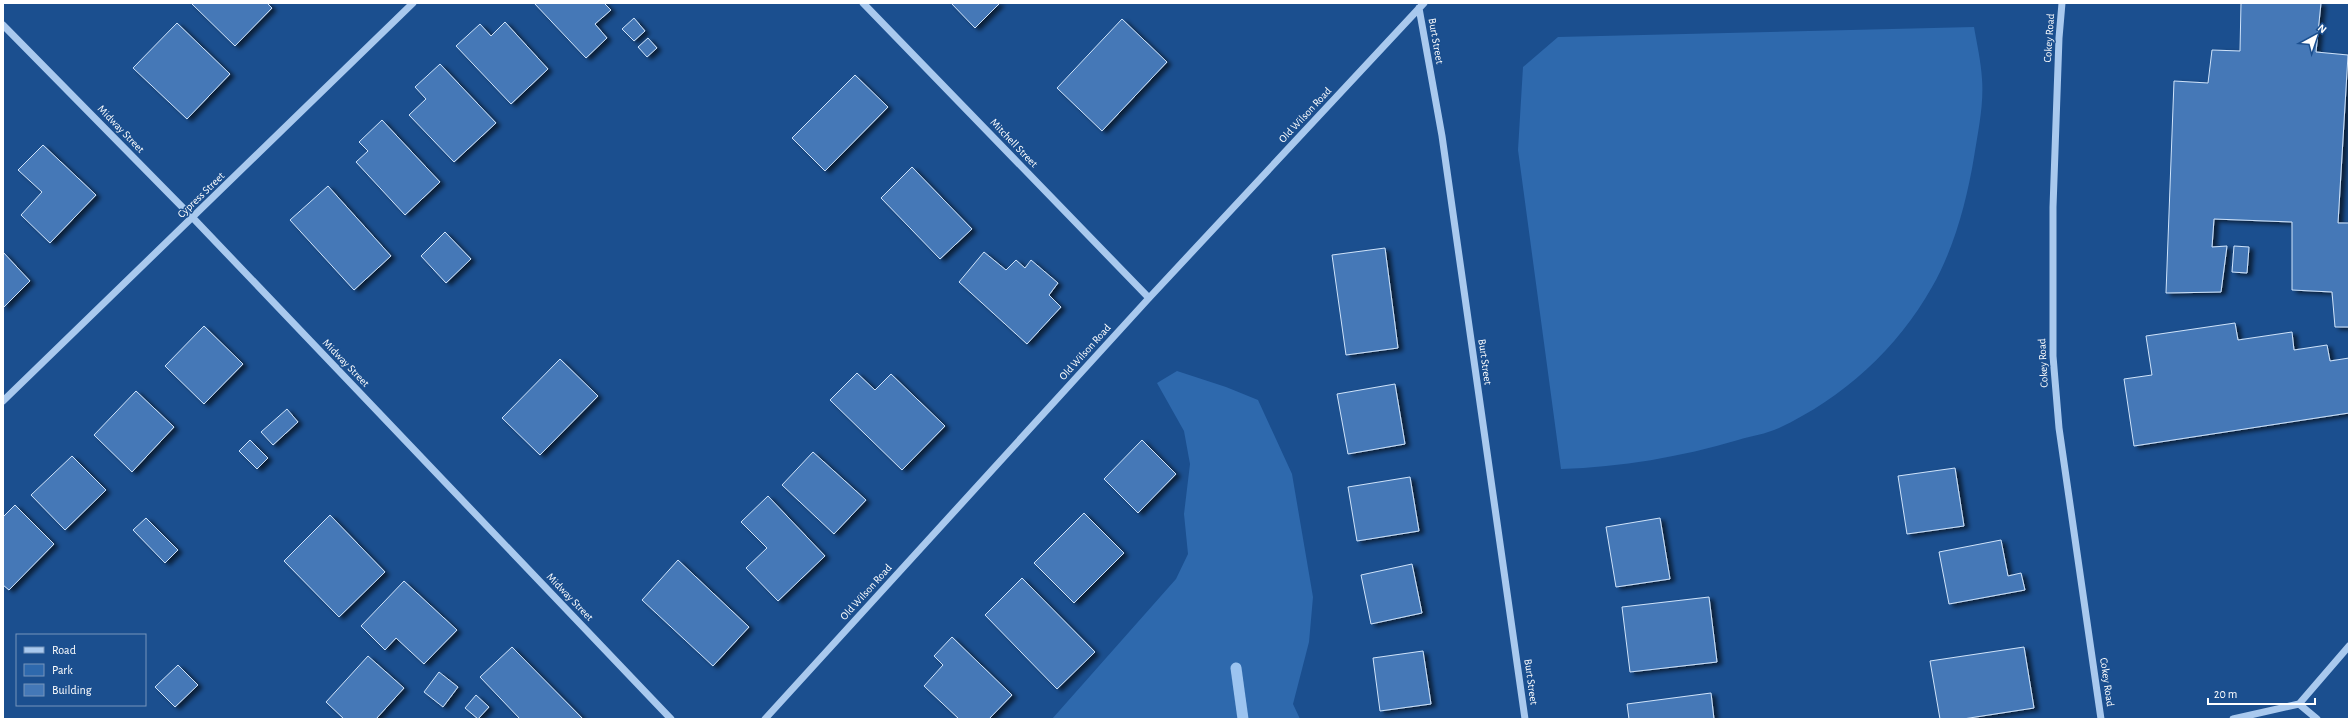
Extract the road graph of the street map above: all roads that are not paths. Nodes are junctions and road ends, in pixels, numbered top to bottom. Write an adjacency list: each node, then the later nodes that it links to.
1 (413, 3): 6 (street, Cypress Street)
2 (863, 3): 7 (street, Mitchell Street)
3 (2062, 3): 14 (street, Cokey Road)
4 (1421, 6): 7 (street, Old Wilson Road); 13 (street, Burt Street)
5 (3, 25): 6 (street, Midway Street)
6 (193, 218): 8 (street, Cypress Street); 11 (street, Midway Street)
7 (1149, 298): 12 (street, Old Wilson Road)
8 (3, 401)
9 (2349, 646): 10 (street)
10 (2299, 704): 15 (street); 16 (street)
11 (671, 719)
12 (765, 719)
13 (1525, 719)
14 (2102, 719)
15 (2233, 719)
16 (2317, 719)

